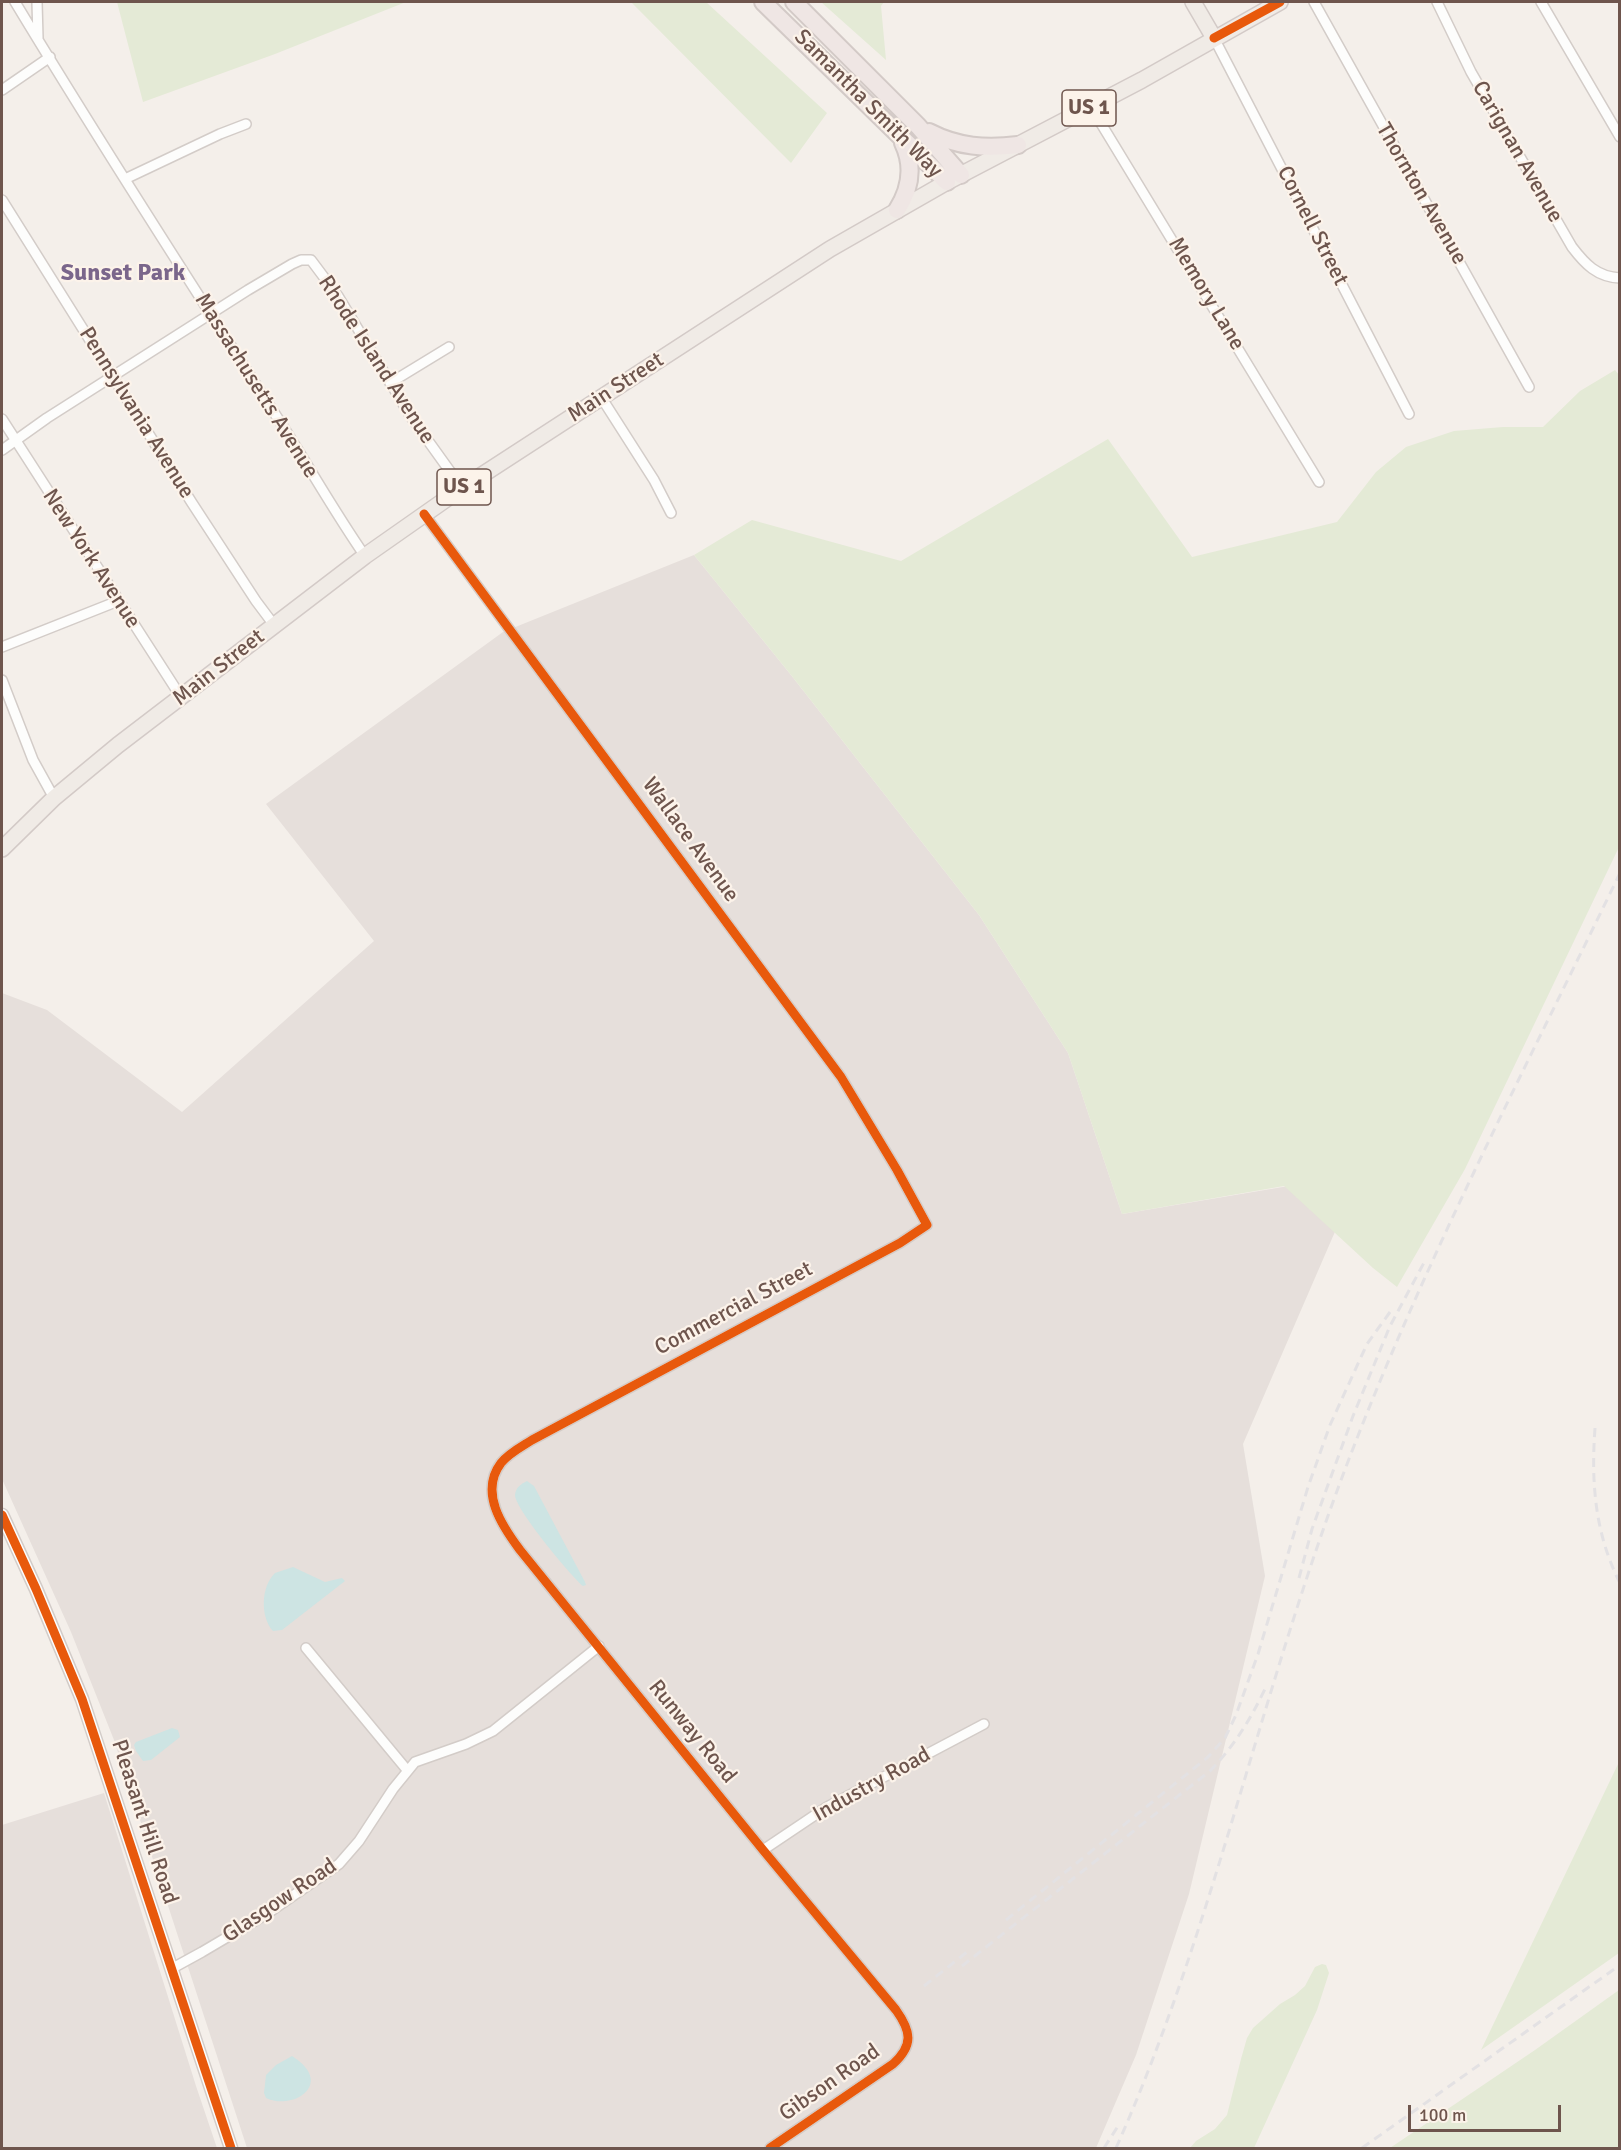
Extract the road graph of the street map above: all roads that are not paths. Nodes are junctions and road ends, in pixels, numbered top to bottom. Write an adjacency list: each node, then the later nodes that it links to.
1 (15, 2): 10 (street, Massachusetts Avenue)
2 (37, 2): 10 (street)
3 (763, 2): 17 (highway, Samantha Smith Way)
4 (794, 2): 16 (highway, Samantha Smith Way)
5 (1194, 2): 11 (main road)
6 (1280, 2): 11 (main road, Main Street / US 1)
7 (1314, 2): 29 (street, Thornton Avenue)
8 (1437, 2): 24 (street, Carignan Avenue)
9 (1541, 2): 18 (street)
10 (38, 38): 12 (street, Massachusetts Avenue)
11 (1214, 38): 14 (main road, Main Street / US 1); 31 (street, Cornell Street)
12 (50, 57): 13 (street); 21 (street, Massachusetts Avenue)
13 (2, 90)
14 (1091, 107): 19 (main road, Main Street / US 1); 35 (street, Memory Lane)
15 (246, 124): 21 (street)
16 (918, 126): 19 (highway); 20 (highway, Samantha Smith Way)
17 (895, 132): 20 (highway, Samantha Smith Way); 23 (highway)
18 (1620, 137)
19 (1018, 145): 20 (main road, Main Street / US 1)
20 (954, 178): 23 (main road, Main Street / US 1)
21 (126, 179): 25 (street, Massachusetts Avenue)
22 (2, 200): 27 (street, Pennsylvania Avenue)
23 (897, 210): 30 (main road, Main Street / US 1)
24 (1620, 278)
25 (210, 313): 27 (street); 28 (street, Rhode Island Avenue); 39 (street, Massachusetts Avenue)
26 (449, 347): 28 (street)
27 (112, 376): 33 (street); 41 (street, Pennsylvania Avenue)
28 (390, 382): 36 (street, Rhode Island Avenue)
29 (1529, 387)
30 (601, 398): 36 (main road, Main Street / US 1); 37 (street)
31 (1409, 414)
32 (2, 419): 33 (street, New York Avenue)
33 (15, 440): 34 (street); 40 (street, New York Avenue)
34 (2, 450)
35 (1319, 482)
36 (462, 488): 38 (main road, Main Street / US 1)
37 (671, 513)
38 (424, 514): 39 (main road, Main Street / US 1); 47 (street, Wallace Avenue)
39 (365, 556): 41 (main road, Main Street / US 1)
40 (118, 601): 42 (street); 44 (street, New York Avenue)
41 (274, 625): 44 (main road, Main Street / US 1)
42 (2, 647)
43 (2, 680): 45 (street)
44 (181, 697): 45 (main road, Main Street / US 1)
45 (54, 798): 46 (main road, Main Street / US 1)
46 (2, 849)
47 (913, 1197): 48 (street, Commercial Street)
48 (532, 1440): 50 (street, Runway Road)
49 (2, 1515): 55 (street, Pleasant Hill Road)
50 (599, 1646): 53 (street, Glasgow Road); 54 (street, Runway Road)
51 (306, 1648): 53 (street)
52 (984, 1724): 54 (street, Industry Road)
53 (408, 1770): 55 (street, Glasgow Road)
54 (763, 1850): 56 (street, Runway Road)
55 (171, 1969): 57 (street, Pleasant Hill Road)
56 (907, 2045): 58 (street, Gibson Road)
57 (231, 2148)
58 (770, 2148)

